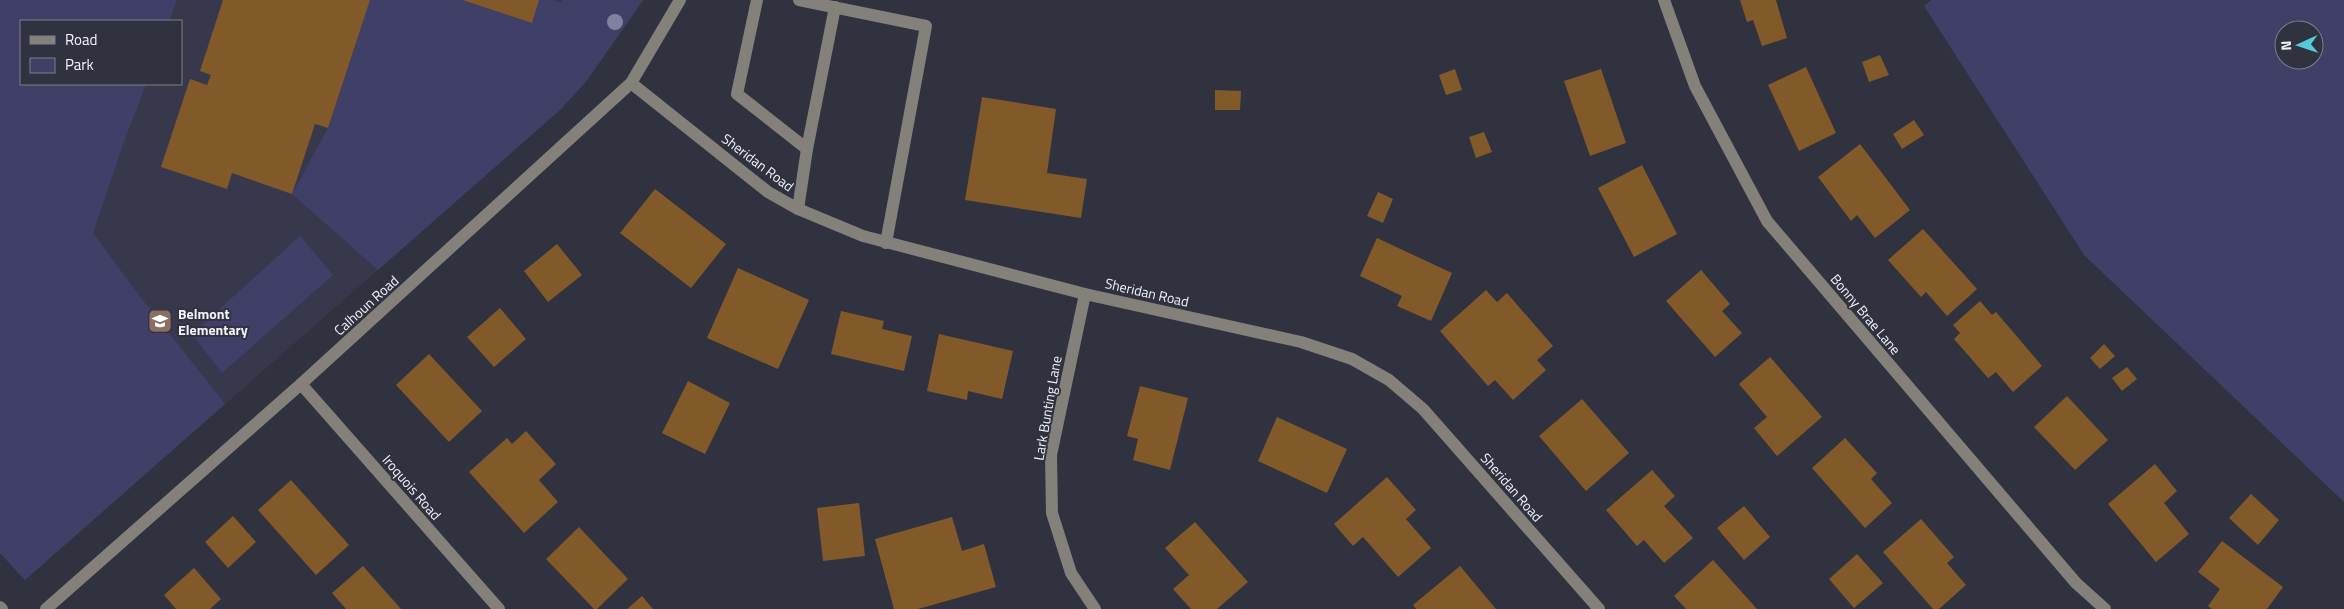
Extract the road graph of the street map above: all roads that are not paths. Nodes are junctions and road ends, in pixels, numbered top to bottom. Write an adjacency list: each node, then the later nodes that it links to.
1 (680, 0): 6 (street, Calhoun Road)
2 (758, 0): 7 (street)
3 (799, 0): 5 (street)
4 (1664, 0): 16 (street, Bonny Brae Lane)
5 (834, 7): 7 (street); 9 (street)
6 (631, 83): 8 (street, Sheridan Road); 11 (street, Calhoun Road)
7 (807, 149): 8 (street)
8 (798, 209): 9 (street, Sheridan Road)
9 (886, 243): 10 (street, Sheridan Road)
10 (1085, 294): 14 (street, Lark Bunting Lane); 15 (street, Sheridan Road)
11 (301, 384): 12 (street, Calhoun Road); 13 (street, Iroquois Road)
12 (46, 609)
13 (500, 609)
14 (1096, 609)
15 (1599, 609)
16 (2105, 609)

